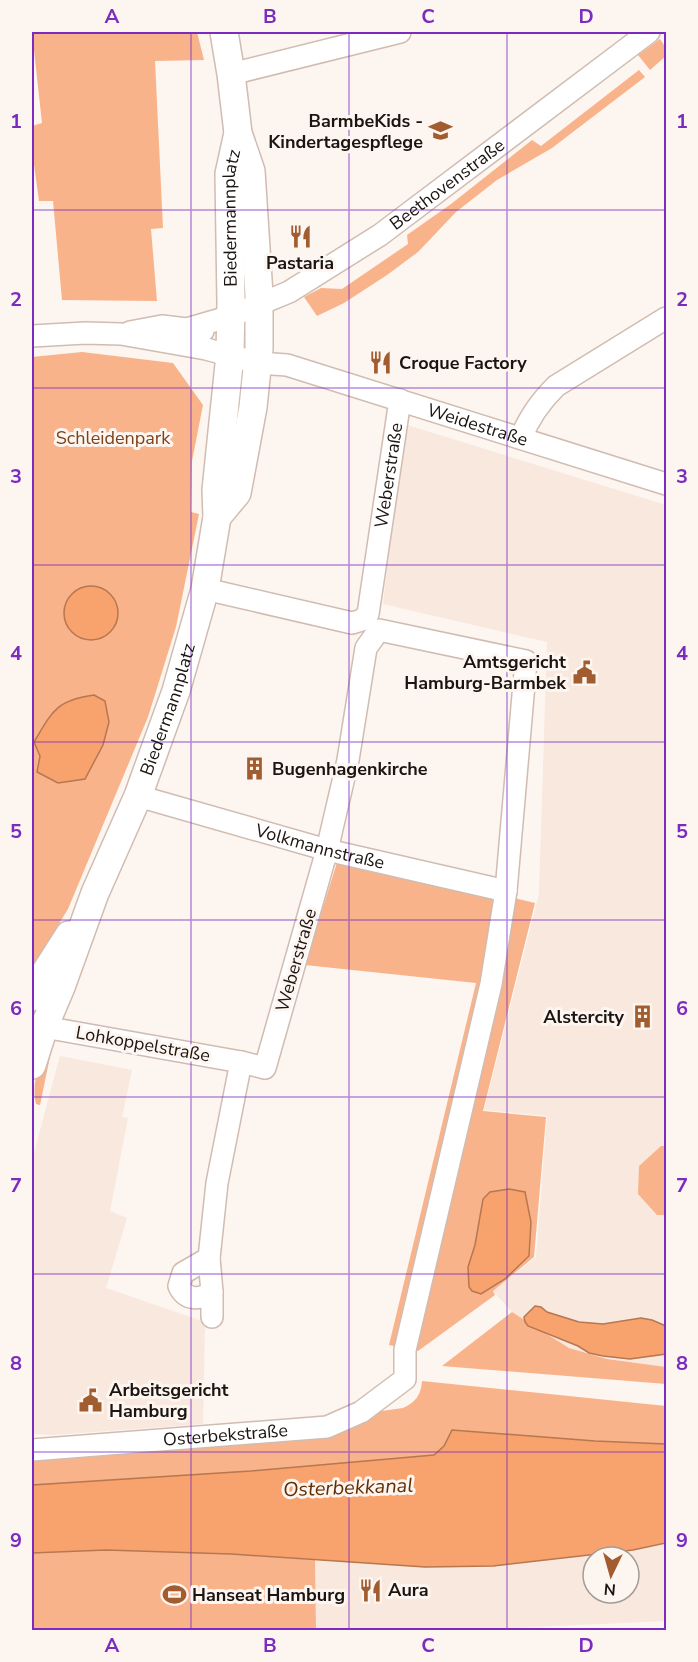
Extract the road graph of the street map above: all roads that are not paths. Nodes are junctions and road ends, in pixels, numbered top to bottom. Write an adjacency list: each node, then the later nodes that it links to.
1 (224, 32): 4 (main road)
2 (400, 32): 4 (street)
3 (649, 32): 6 (street, Beethovenstraße)
4 (231, 74): 5 (main road)
5 (238, 133): 6 (main road, Biedermannplatz); 8 (main road, Biedermannplatz)
6 (259, 304): 8 (street, Beethovenstraße); 11 (main road, Biedermannplatz)
7 (666, 318): 13 (street)
8 (218, 332): 9 (street, Weidestraße); 9 (street, Weidestraße); 11 (street, Weidestraße); 15 (main road, Biedermannplatz)
9 (121, 334): 10 (street, Weidestraße)
10 (32, 336)
11 (259, 356): 12 (street, Weidestraße); 15 (main road, Biedermannplatz)
12 (400, 400): 13 (street, Weidestraße); 17 (street, Weberstraße)
13 (521, 438): 14 (street, Weidestraße)
14 (666, 484)
15 (218, 517): 16 (main road, Biedermannplatz)
16 (205, 589): 17 (street); 18 (main road, Biedermannplatz)
17 (368, 627): 19 (street, Weberstraße); 20 (street)
18 (138, 796): 19 (street, Volkmannstraße); 21 (main road, Biedermannplatz)
19 (327, 850): 20 (street, Volkmannstraße); 24 (street, Weberstraße)
20 (506, 891): 29 (street, Osterbekstraße)
21 (95, 893): 22 (main road, Biedermannplatz); 23 (main road, Biedermannplatz)
22 (32, 997)
23 (38, 1025): 24 (street, Lohkoppelstraße); 25 (main road, Biedermannplatz)
24 (241, 1062): 26 (street)
25 (32, 1065)
26 (210, 1258): 27 (street); 27 (street)
27 (212, 1292): 28 (street)
28 (212, 1317)
29 (32, 1450)

